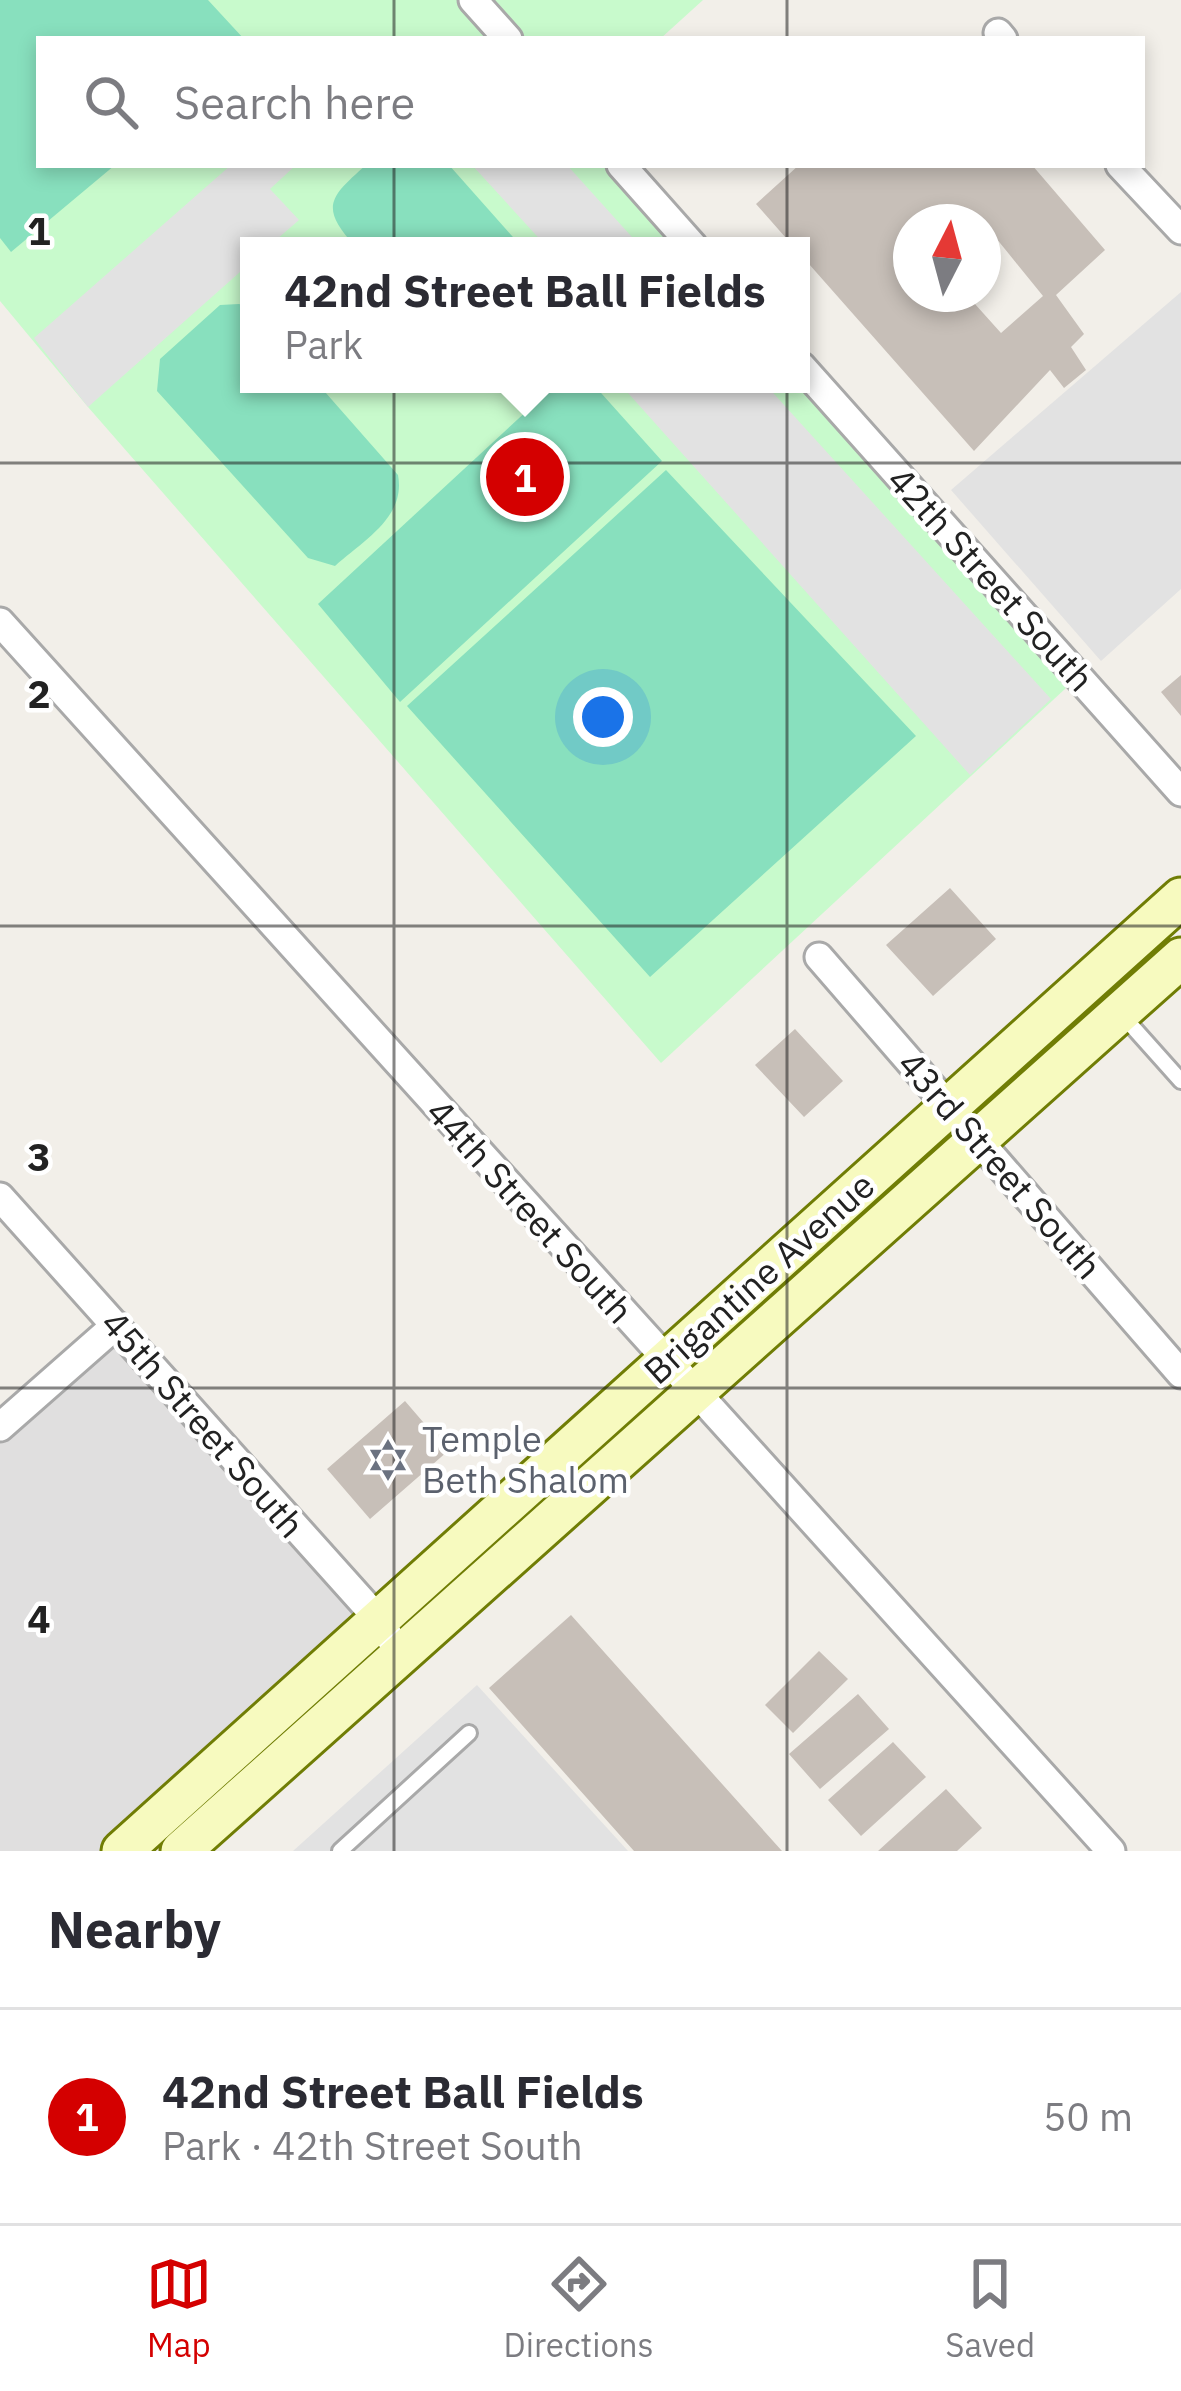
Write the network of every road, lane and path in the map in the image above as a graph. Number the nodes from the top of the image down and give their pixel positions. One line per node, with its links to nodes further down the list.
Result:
1 (473, 0): 2 (street)
2 (505, 36)
3 (624, 168): 6 (street)
4 (1123, 168): 5 (street)
5 (1181, 230)
6 (686, 237)
7 (810, 376): 9 (street, 42th Street South)
8 (0, 622): 19 (street, 44th Street South)
9 (1181, 792)
10 (1181, 898): 15 (main road, Brigantine Avenue)
11 (819, 957): 15 (street, 43rd Street South)
12 (1181, 958): 13 (main road, Brigantine Avenue)
13 (1120, 1012): 14 (lane); 16 (main road, Brigantine Avenue)
14 (1181, 1081)
15 (949, 1106): 16 (street, 43rd Street South); 19 (main road, Brigantine Avenue)
16 (977, 1138): 20 (street, 43rd Street South); 21 (main road, Brigantine Avenue)
17 (0, 1196): 18 (street, 45th Street South)
18 (116, 1324): 22 (street); 23 (street, 45th Street South)
19 (666, 1361): 21 (street, 44th Street South); 23 (main road, Brigantine Avenue)
20 (1181, 1374)
21 (694, 1392): 24 (main road, Brigantine Avenue); 29 (street, 44th Street South)
22 (0, 1427)
23 (379, 1620): 24 (street, 45th Street South); 26 (main road, Brigantine Avenue)
24 (400, 1654): 27 (main road, Brigantine Avenue)
25 (470, 1733): 28 (lane)
26 (122, 1851)
27 (181, 1851)
28 (340, 1851)
29 (1111, 1851)

